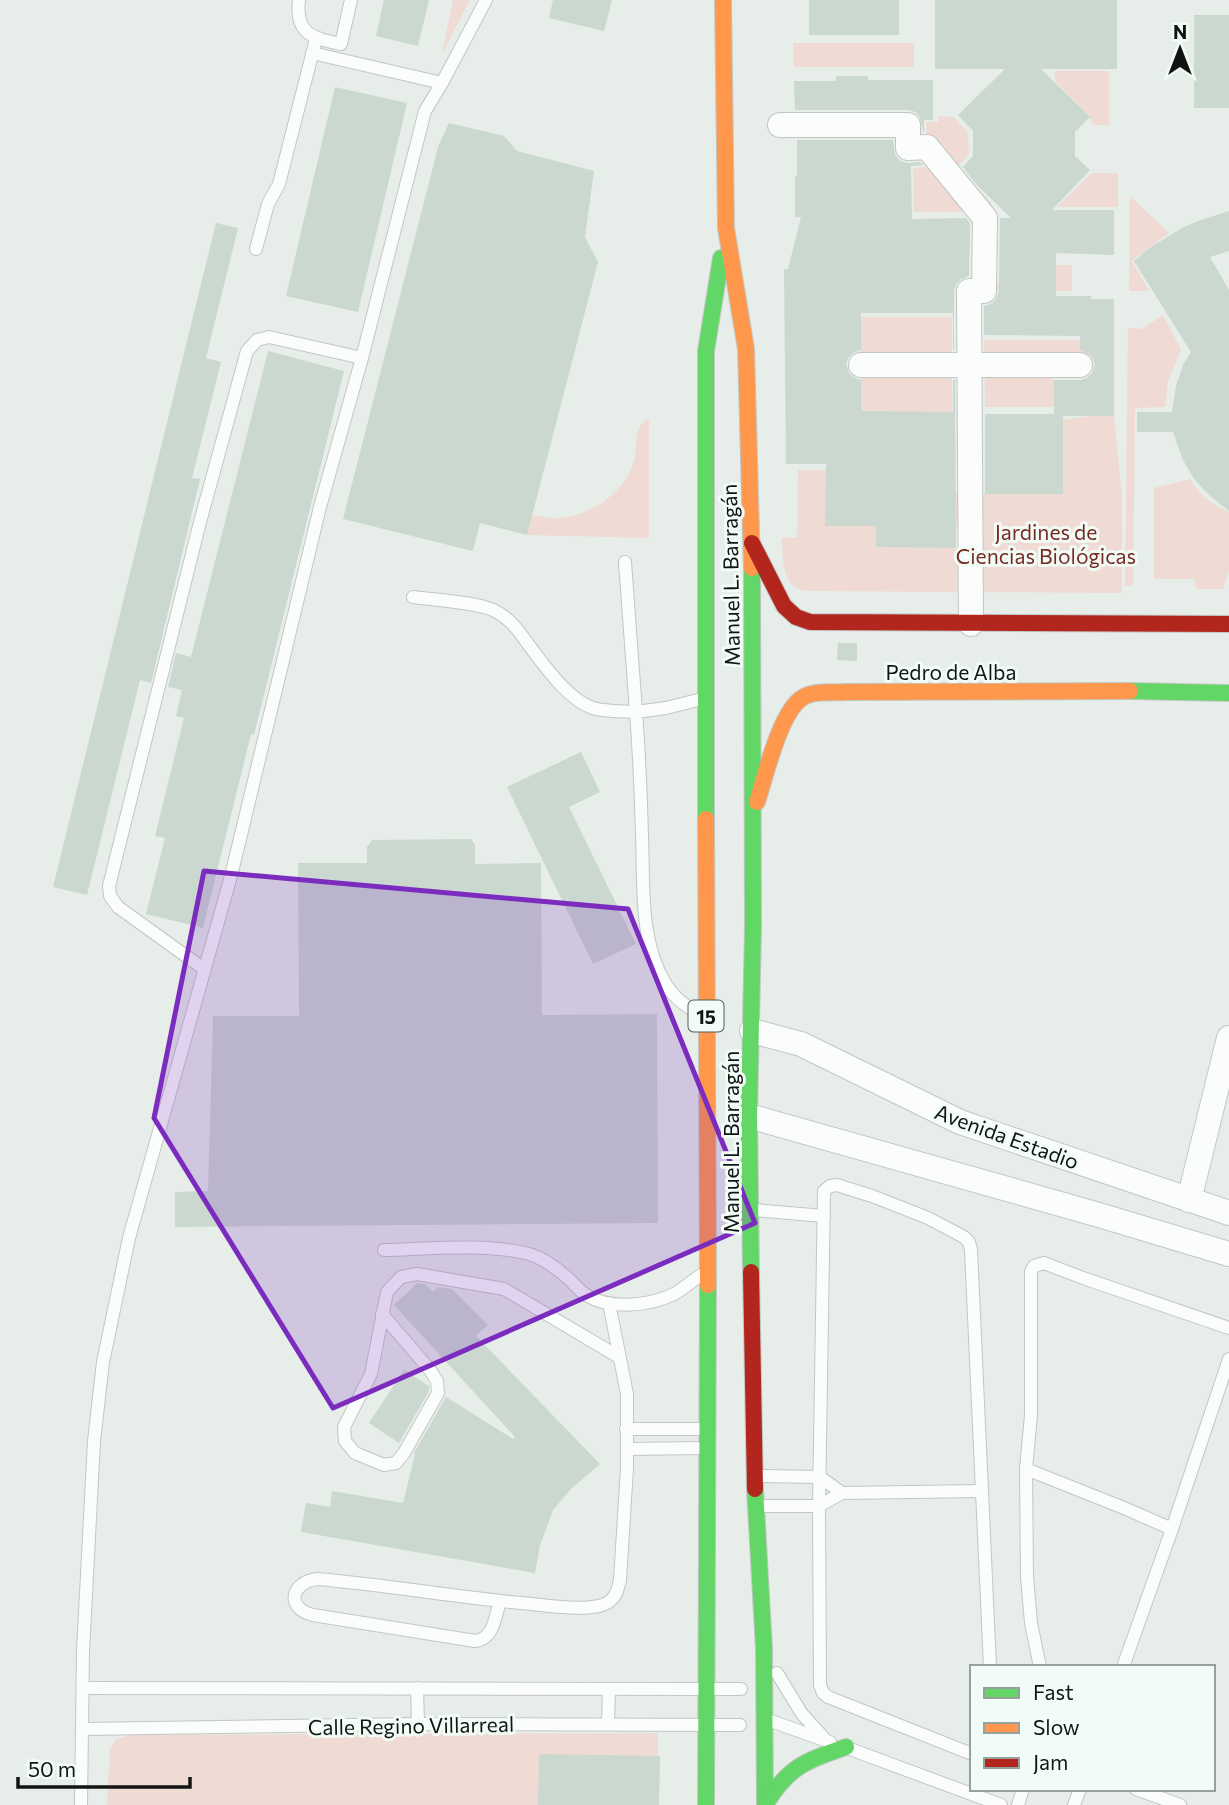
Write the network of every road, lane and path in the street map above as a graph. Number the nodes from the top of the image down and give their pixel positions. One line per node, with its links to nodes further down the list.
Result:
1 (299, 0): 5 (lane)
2 (351, 0): 5 (lane)
3 (486, 0): 7 (lane)
4 (723, 0): 9 (main road, Manuel L. Barragán / 15)
5 (316, 39): 6 (lane)
6 (312, 53): 7 (lane); 10 (lane)
7 (442, 83): 11 (lane)
8 (780, 125): 13 (street)
9 (726, 228): 15 (main road, Manuel L. Barragán / 15); 21 (main road, Manuel L. Barragán / 15)
10 (256, 249)
11 (362, 358): 24 (lane); 24 (lane)
12 (861, 365): 13 (street)
13 (969, 365): 14 (street); 18 (street)
14 (1080, 365)
15 (752, 543): 18 (main road); 23 (main road, Manuel L. Barragán / 15)
16 (625, 562): 22 (lane)
17 (413, 597): 22 (lane)
18 (971, 624): 19 (main road)
19 (1229, 624)
20 (1229, 693): 23 (main road, Pedro de Alba)
21 (706, 698): 22 (lane); 25 (main road, Manuel L. Barragán / 15)
22 (636, 712): 25 (lane)
23 (753, 815): 26 (main road, Manuel L. Barragán / 15)
24 (204, 969): 60 (lane)
25 (706, 1017): 35 (main road, Manuel L. Barragán / 15)
26 (752, 1031): 28 (main road, Manuel L. Barragán / 15); 29 (street, Avenida Estadio)
27 (1229, 1038): 29 (street)
28 (749, 1116): 30 (main road, Manuel L. Barragán / 15); 34 (street)
29 (1189, 1200): 31 (street, Avenida Estadio)
30 (750, 1210): 32 (lane); 46 (main road, Manuel L. Barragán / 15)
31 (1229, 1213)
32 (824, 1216): 47 (lane); 48 (lane)
33 (384, 1250): 36 (lane)
34 (1229, 1254)
35 (707, 1271): 36 (lane); 42 (main road, Manuel L. Barragán / 15)
36 (609, 1303): 39 (lane)
37 (382, 1314): 37 (lane); 39 (lane)
38 (1229, 1328): 45 (lane)
39 (619, 1357): 41 (lane)
40 (1229, 1359): 52 (lane)
41 (626, 1429): 42 (lane); 44 (lane)
42 (708, 1429): 43 (main road, Manuel L. Barragán / 15)
43 (707, 1448): 44 (lane); 63 (main road, Manuel L. Barragán / 15)
44 (626, 1449): 54 (lane)
45 (1026, 1469): 52 (lane); 57 (lane)
46 (755, 1476): 47 (lane); 50 (main road, Manuel L. Barragán / 15)
47 (820, 1477): 49 (lane); 51 (lane)
48 (981, 1491): 49 (lane); 56 (lane)
49 (842, 1493): 51 (lane)
50 (755, 1506): 51 (lane); 53 (main road); 55 (main road, Manuel L. Barragán / 15)
51 (819, 1506): 72 (lane)
52 (1172, 1530): 58 (lane)
53 (741, 1543)
54 (500, 1601): 54 (lane)
55 (764, 1649): 65 (main road, Manuel L. Barragán / 15); 70 (lane)
56 (990, 1665)
57 (1040, 1665)
58 (1124, 1665)
59 (741, 1669): 64 (main road)
60 (83, 1688): 61 (lane, Calle Regino Villarreal); 69 (lane)
61 (417, 1688): 62 (lane, Calle Regino Villarreal); 66 (lane)
62 (609, 1689): 63 (lane, Calle Regino Villarreal); 67 (lane)
63 (706, 1689): 64 (lane, Calle Regino Villarreal); 68 (main road, Manuel L. Barragán / 15)
64 (740, 1713): 68 (lane, Calle Regino Villarreal)
65 (764, 1719): 70 (lane); 76 (main road, Manuel L. Barragán / 15)
66 (418, 1724): 67 (lane, Calle Regino Villarreal); 69 (lane, Calle Regino Villarreal)
67 (608, 1724): 68 (lane, Calle Regino Villarreal)
68 (706, 1725): 75 (main road, Manuel L. Barragán / 15)
69 (82, 1729): 74 (lane)
70 (826, 1740): 71 (lane)
71 (846, 1747): 76 (main road); 77 (lane)
72 (970, 1753)
73 (1142, 1791): 78 (lane)
74 (81, 1805)
75 (706, 1805)
76 (765, 1805)
77 (1001, 1805)
78 (1180, 1805)

